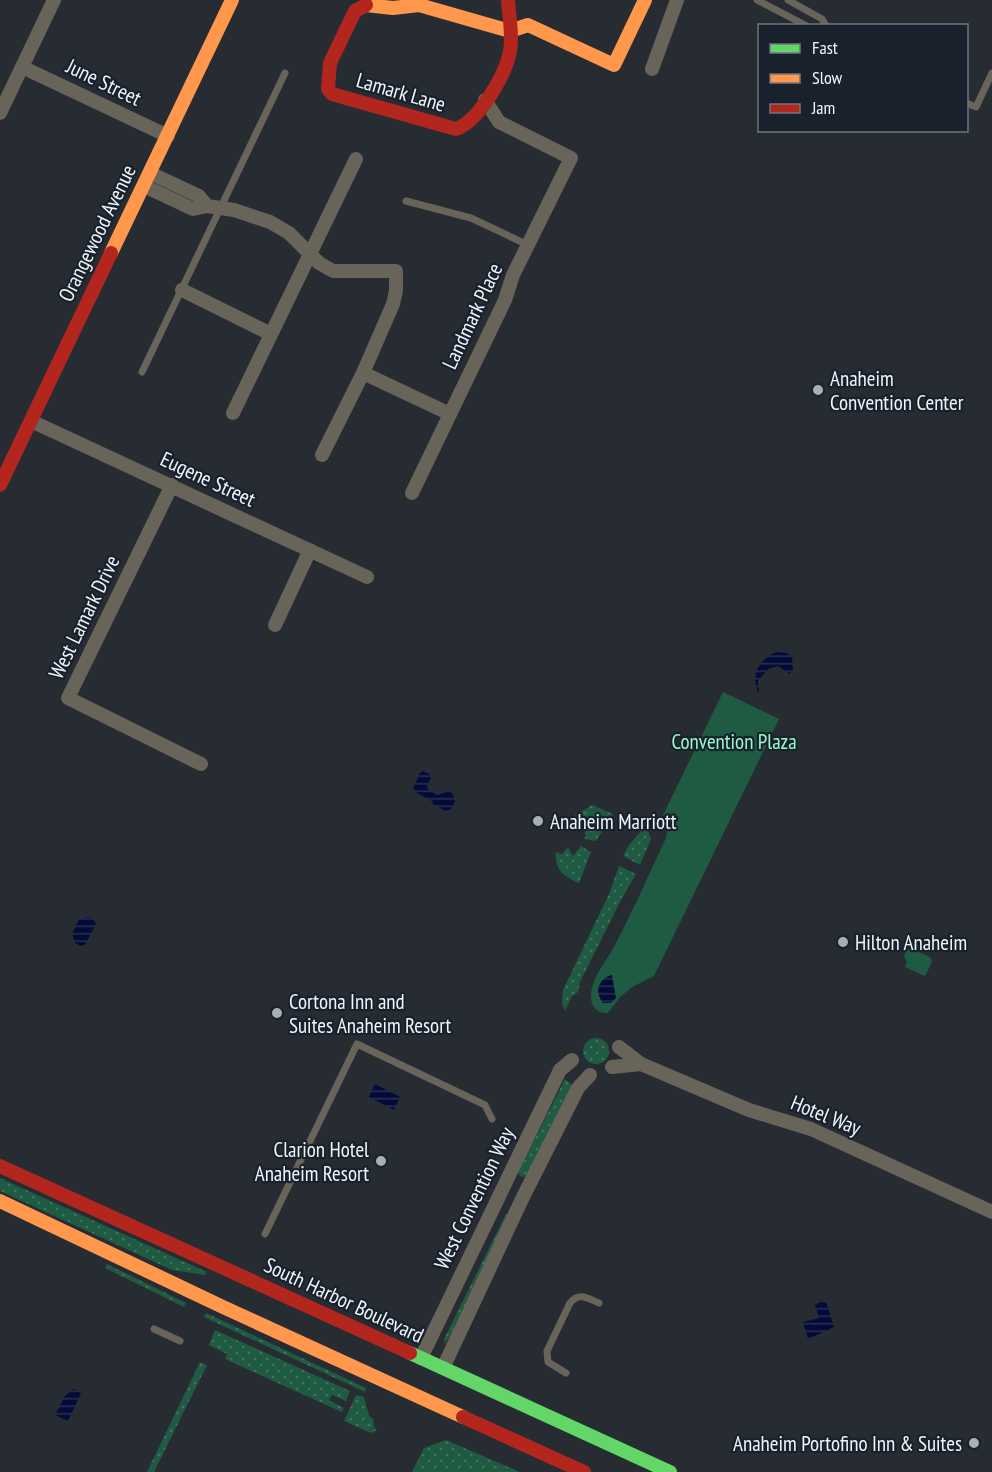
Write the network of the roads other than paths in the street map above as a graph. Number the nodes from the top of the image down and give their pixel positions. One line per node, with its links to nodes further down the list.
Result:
1 (54, 0): 11 (street)
2 (232, 0): 18 (main road, Orangewood Avenue)
3 (508, 0): 10 (main road)
4 (645, 0): 10 (main road, Lamark Lane)
5 (677, 0): 12 (street)
6 (757, 0): 8 (lane)
7 (788, 0): 9 (lane)
8 (803, 24)
9 (825, 24)
10 (510, 31): 15 (main road); 15 (main road, Lamark Lane)
11 (22, 67): 17 (street); 18 (street, June Street)
12 (652, 69)
13 (285, 73): 22 (lane)
14 (992, 74): 16 (lane)
15 (485, 100): 23 (street, Landmark Place)
16 (968, 104)
17 (0, 113)
18 (168, 136): 20 (main road, Orangewood Avenue)
19 (356, 159): 24 (street)
20 (147, 179): 22 (street); 31 (main road, Orangewood Avenue)
21 (406, 201): 23 (lane)
22 (214, 208): 24 (street); 25 (lane)
23 (528, 245): 30 (street, Landmark Place)
24 (310, 254): 26 (street); 28 (street)
25 (182, 290): 26 (street); 27 (lane)
26 (271, 334): 29 (street)
27 (142, 372)
28 (363, 373): 30 (street); 32 (street)
29 (233, 414)
30 (450, 414): 35 (street, Landmark Place)
31 (31, 421): 33 (main road, Orangewood Avenue); 34 (street, Eugene Street)
32 (322, 455)
33 (0, 485)
34 (172, 485): 36 (street, Eugene Street); 39 (street, West Lamark Drive)
35 (412, 493)
36 (310, 550): 37 (street, Eugene Street); 38 (street)
37 (367, 577)
38 (275, 625)
39 (201, 764)
40 (619, 1047): 42 (street, Hotel Way)
41 (572, 1060): 53 (street, West Convention Way)
42 (641, 1064): 43 (street, Hotel Way); 48 (street, Hotel Way)
43 (612, 1067)
44 (590, 1075): 54 (street, West Convention Way)
45 (492, 1119): 49 (lane)
46 (0, 1166): 53 (main road, South Harbor Boulevard)
47 (0, 1202): 56 (main road)
48 (992, 1212)
49 (265, 1234)
50 (599, 1303): 55 (lane)
51 (154, 1329): 52 (lane)
52 (180, 1341)
53 (421, 1358): 54 (main road, South Harbor Boulevard)
54 (443, 1368): 57 (main road, South Harbor Boulevard)
55 (566, 1373)
56 (584, 1472)
57 (670, 1472)

